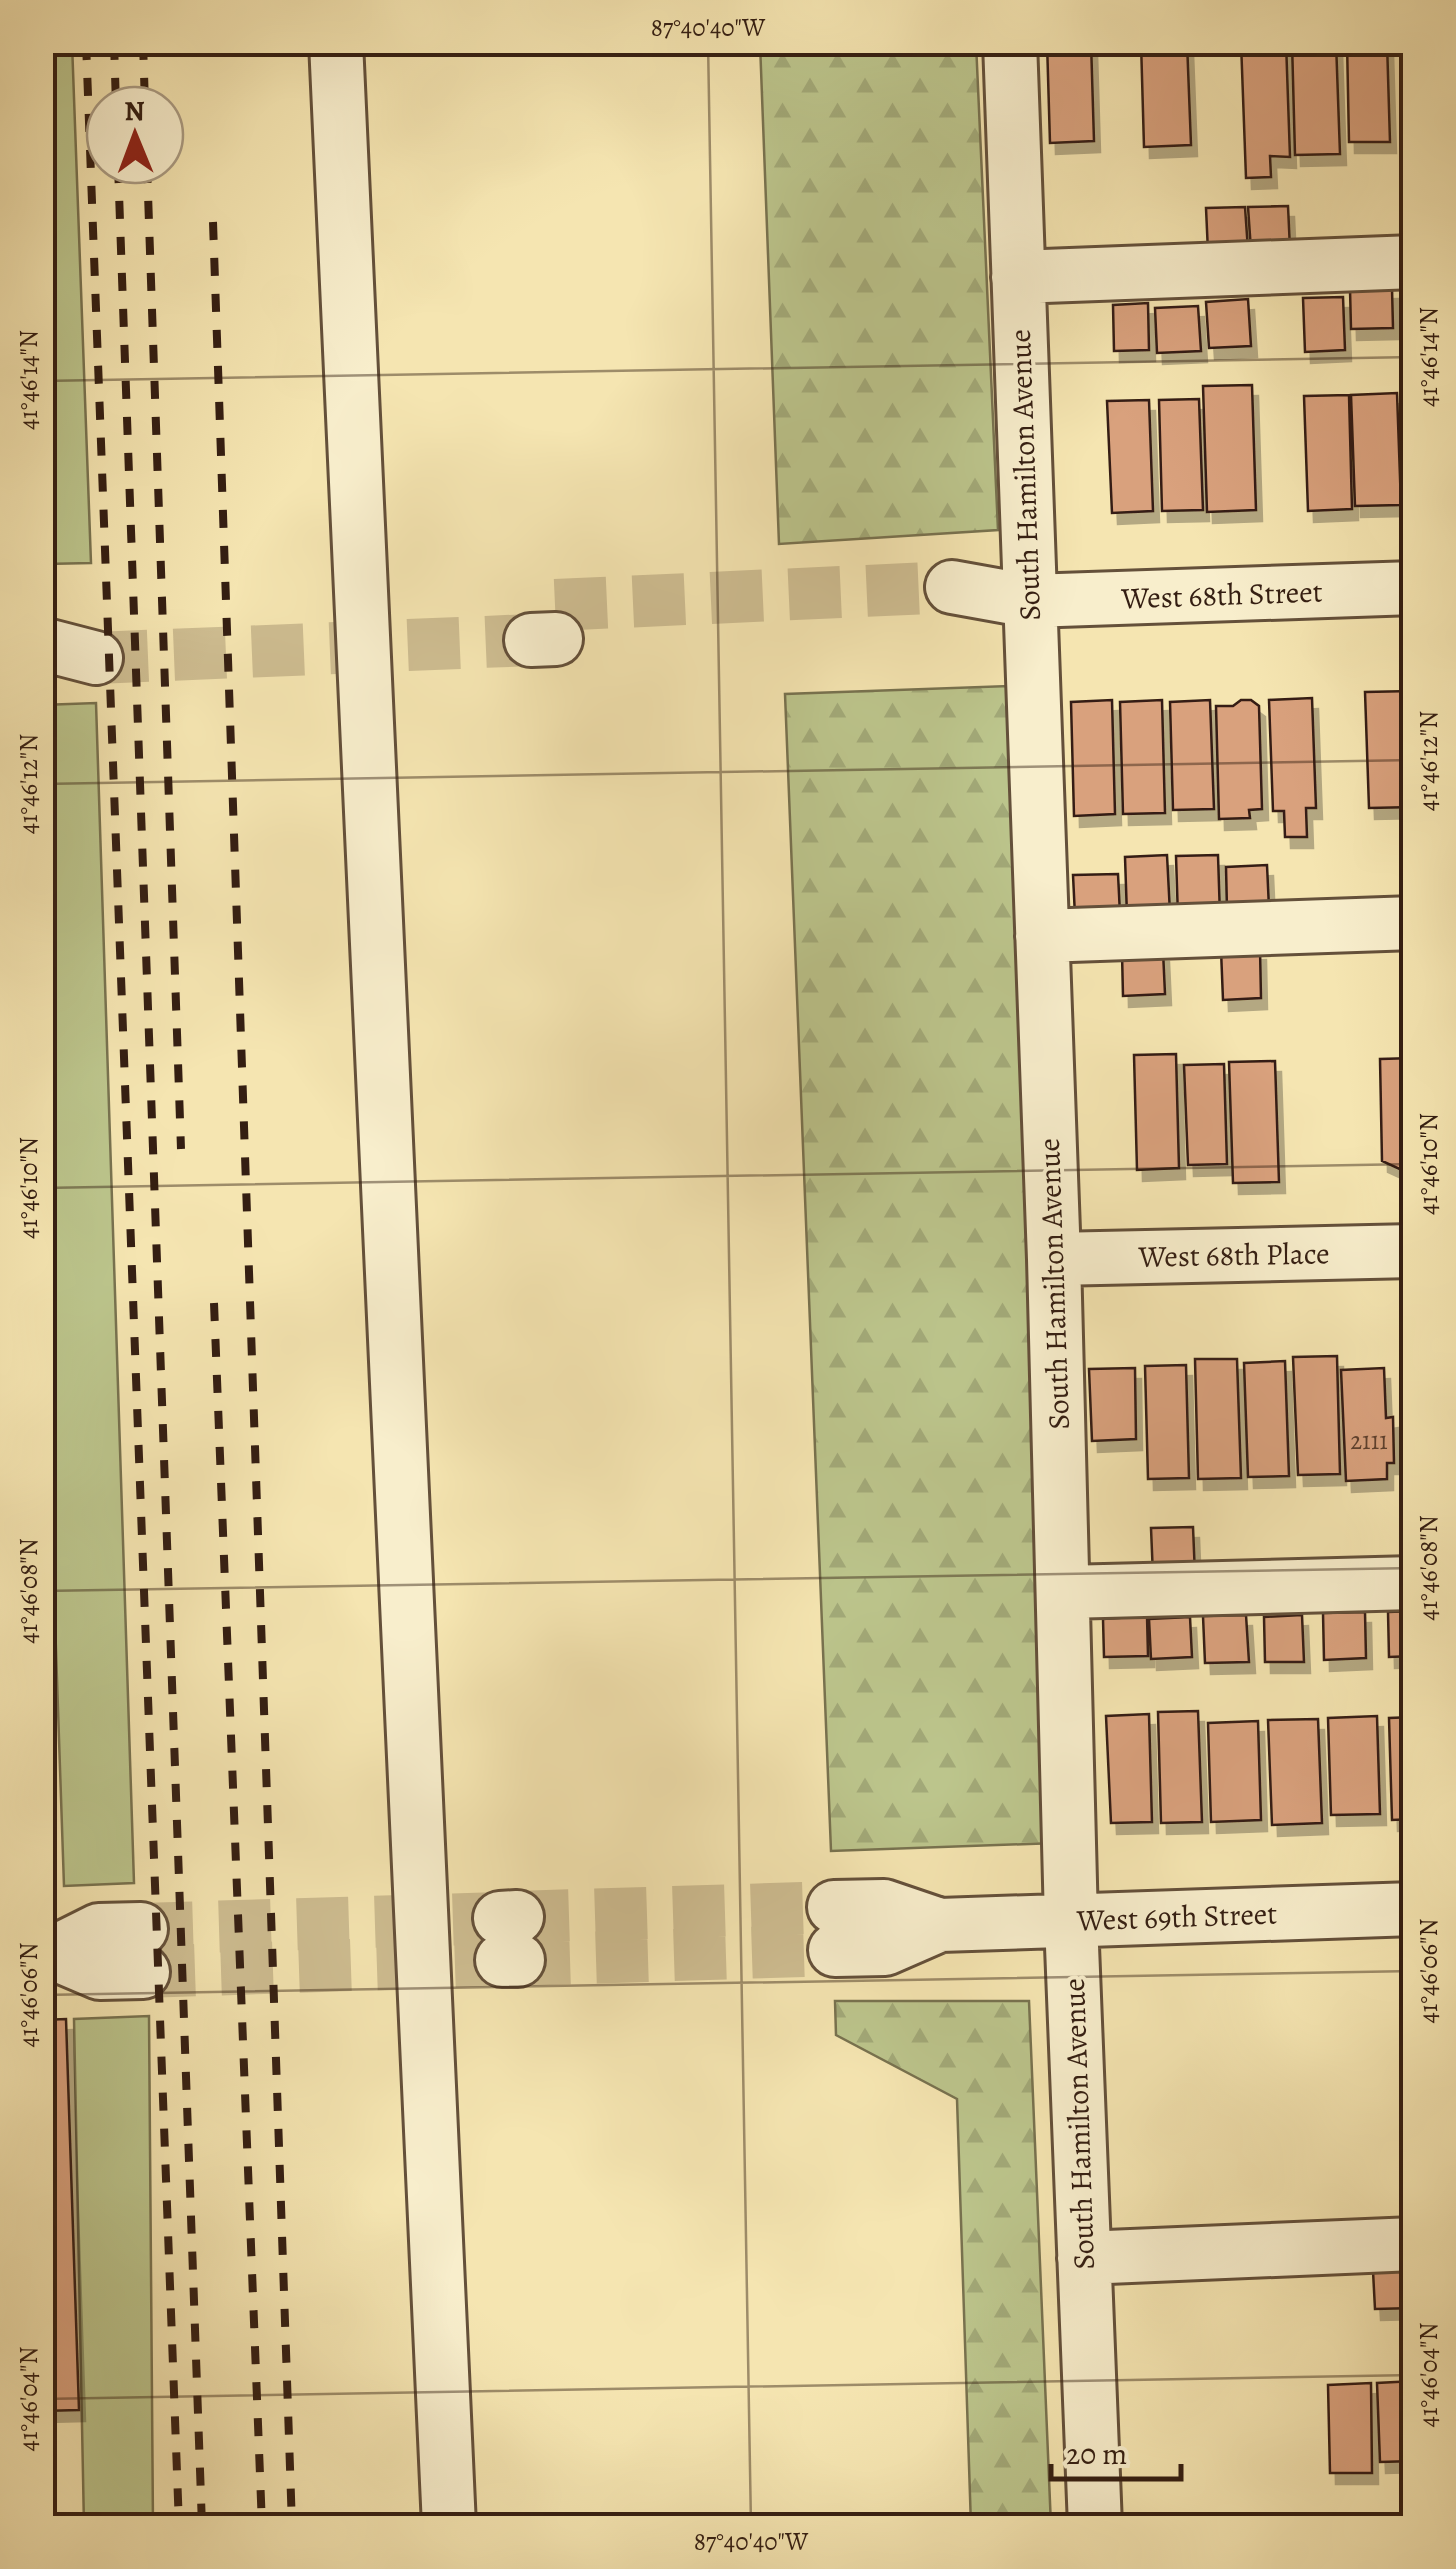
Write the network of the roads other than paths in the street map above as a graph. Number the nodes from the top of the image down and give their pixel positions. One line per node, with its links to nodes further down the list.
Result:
1 (336, 42): 23 (street)
2 (1010, 42): 4 (street, South Hamilton Avenue)
3 (1414, 262): 4 (street)
4 (1018, 277): 6 (street, South Hamilton Avenue)
5 (1414, 588): 6 (street, West 68th Street)
6 (1030, 602): 7 (street, West 68th Street); 11 (street, South Hamilton Avenue)
7 (953, 605)
8 (95, 641): 9 (street)
9 (42, 642)
10 (1414, 924): 11 (street)
11 (1042, 936): 13 (street, South Hamilton Avenue)
12 (1414, 1251): 13 (street, West 68th Place)
13 (1054, 1259): 15 (street, South Hamilton Avenue)
14 (1414, 1582): 15 (street)
15 (1065, 1592): 17 (street, South Hamilton Avenue)
16 (1414, 1909): 17 (street, West 69th Street)
17 (1071, 1921): 18 (street, West 69th Street); 22 (street, South Hamilton Avenue)
18 (834, 1929)
19 (142, 1950): 20 (street)
20 (48, 1953)
21 (1414, 2244): 22 (street)
22 (1084, 2258): 24 (street, South Hamilton Avenue)
23 (449, 2526)
24 (1096, 2526)

